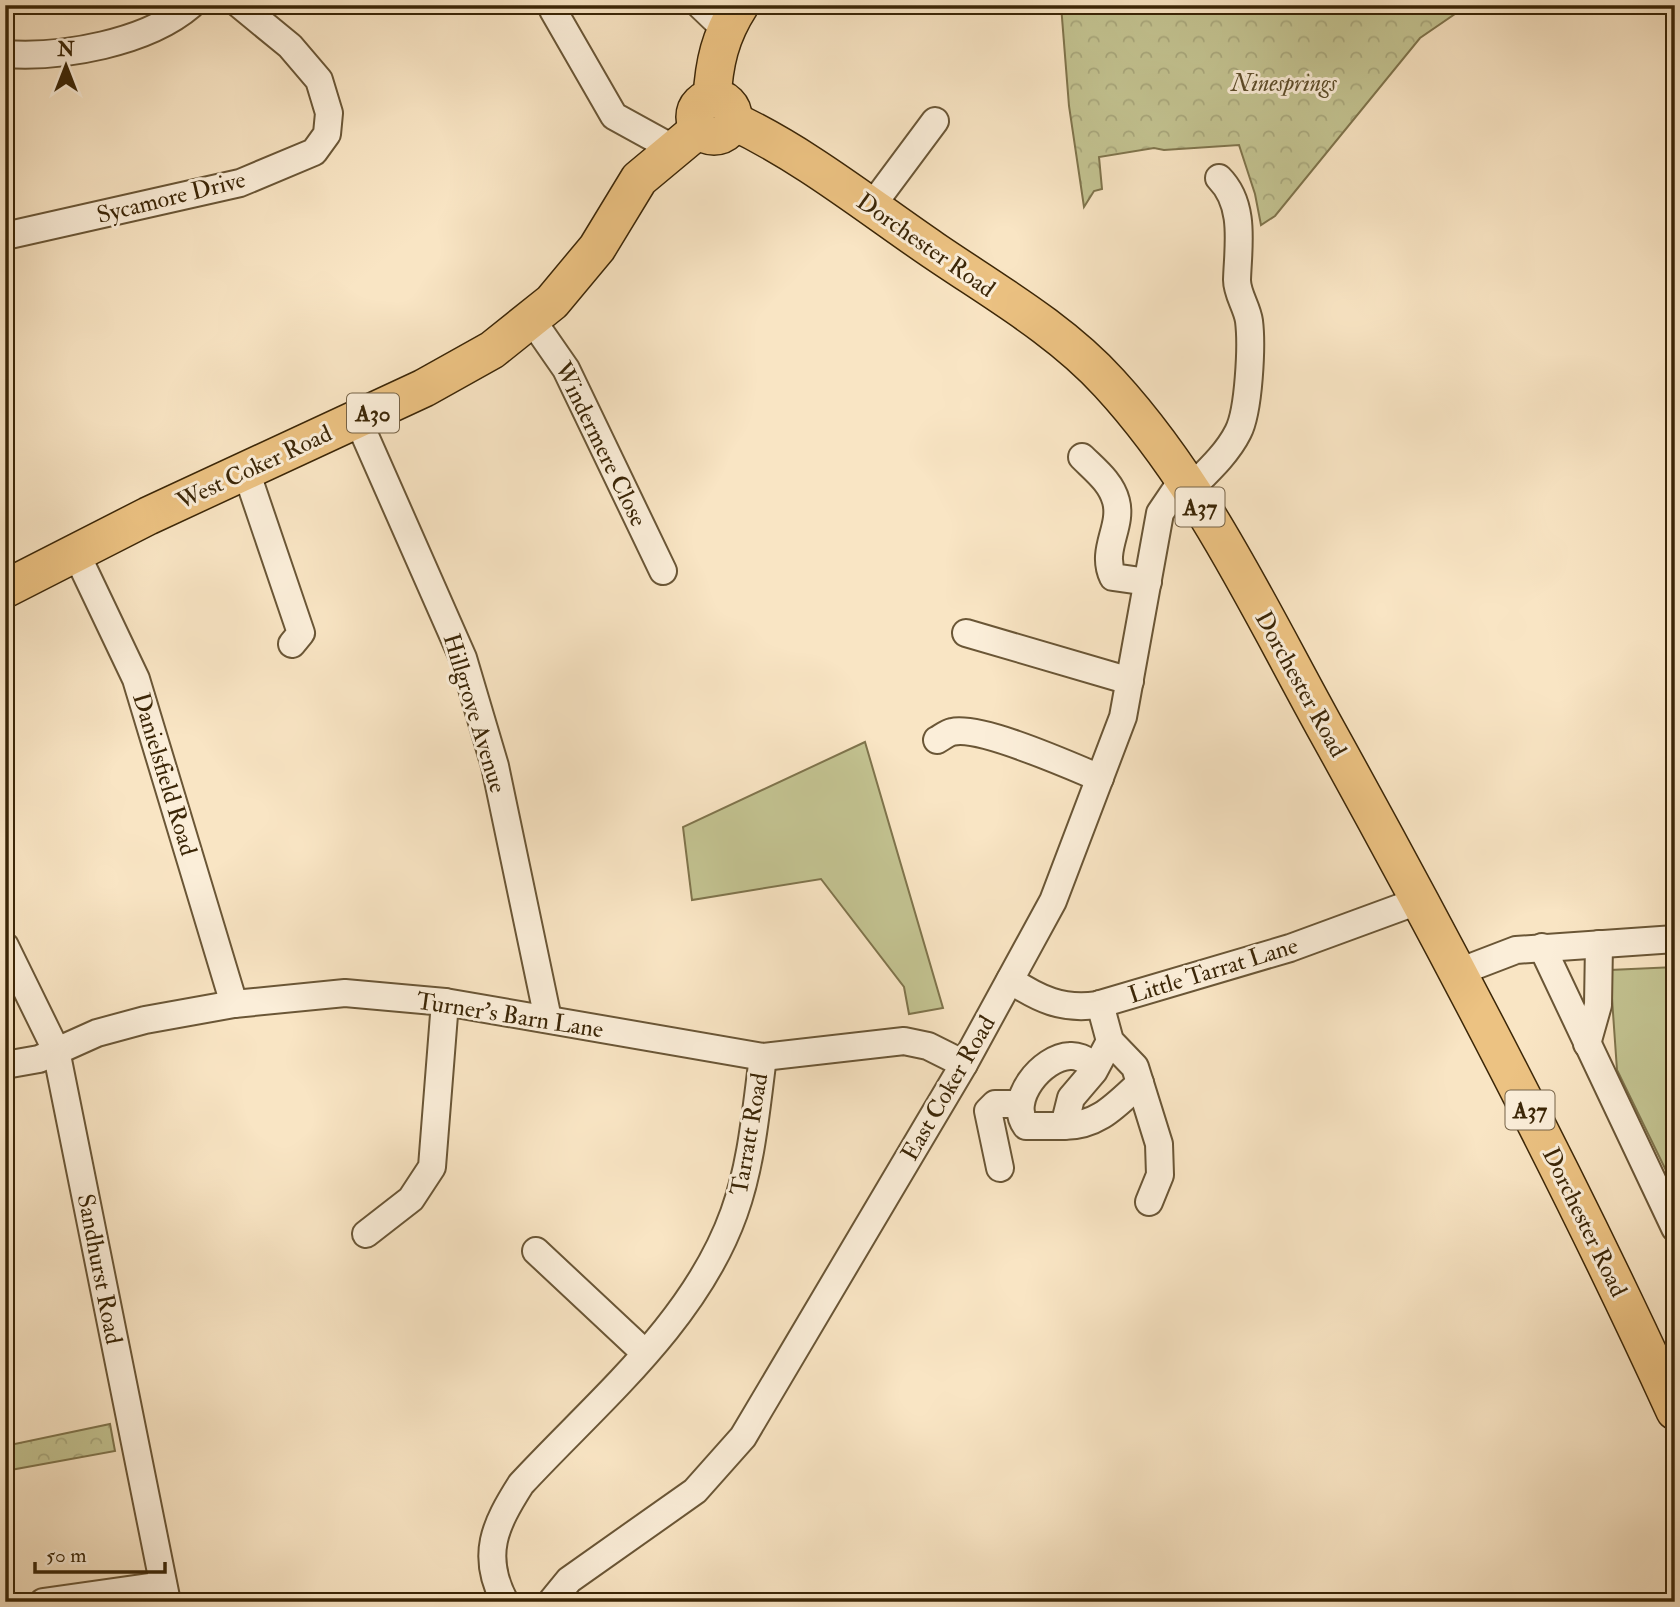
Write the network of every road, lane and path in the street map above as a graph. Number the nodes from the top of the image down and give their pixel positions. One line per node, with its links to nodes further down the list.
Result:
1 (191, 5): 5 (street)
2 (240, 5): 10 (street, Sycamore Drive)
3 (561, 5): 7 (street)
4 (721, 13): 7 (highway)
5 (5, 54)
6 (935, 121): 9 (street)
7 (704, 125): 9 (highway, Dorchester Road / A37); 11 (highway, West Coker Road / A30)
8 (1219, 178): 15 (street, East Coker Road)
9 (871, 207): 15 (highway, Dorchester Road / A37)
10 (5, 236)
11 (532, 320): 12 (highway, West Coker Road / A30); 17 (street, Windermere Close)
12 (358, 420): 14 (highway, West Coker Road / A30); 35 (street, Hillgrove Avenue)
13 (1082, 457): 18 (street)
14 (247, 471): 16 (highway, West Coker Road / A30); 21 (street)
15 (1186, 484): 18 (street, East Coker Road); 25 (highway, Dorchester Road / A37)
16 (75, 551): 19 (highway, West Coker Road / A30); 33 (street, Danielsfield Road)
17 (663, 572)
18 (1148, 582): 22 (street, East Coker Road)
19 (5, 589)
20 (966, 633): 22 (street)
21 (292, 644)
22 (1130, 681): 24 (street, East Coker Road)
23 (937, 740): 24 (street)
24 (1100, 778): 31 (street, East Coker Road)
25 (1418, 901): 30 (highway, Dorchester Road / A37); 34 (street, Little Tarrat Lane)
26 (1675, 939): 27 (street)
27 (1599, 944): 29 (street); 37 (street)
28 (5, 946): 38 (street, Sandhurst Road)
29 (1542, 947): 30 (street); 37 (street)
30 (1457, 973): 52 (highway, Dorchester Road / A37)
31 (1010, 980): 34 (street, Little Tarrat Lane); 40 (street, East Coker Road)
32 (445, 1002): 33 (street, Turner's Barn Lane); 35 (street, Turner's Barn Lane); 49 (street)
33 (234, 1004): 38 (street, Turner's Barn Lane)
34 (1100, 1004): 36 (street)
35 (548, 1019): 39 (street, Turner's Barn Lane)
36 (1110, 1041): 42 (street); 43 (street)
37 (1587, 1044): 48 (street)
38 (56, 1050): 41 (street, Turner's Barn Lane); 53 (street, Sandhurst Road)
39 (763, 1056): 40 (street, Turner's Barn Lane); 51 (street, Tarratt Road)
40 (964, 1064): 56 (street, East Coker Road)
41 (5, 1065)
42 (1097, 1066): 44 (street); 45 (street)
43 (1140, 1083): 45 (street); 47 (street)
44 (1020, 1104): 45 (street); 46 (street)
45 (1064, 1126)
46 (1000, 1168)
47 (1149, 1202)
48 (1675, 1228)
49 (365, 1234)
50 (536, 1251): 51 (street)
51 (645, 1353): 55 (street, Tarratt Road)
52 (1675, 1411)
53 (165, 1593): 54 (street)
54 (43, 1602)
55 (505, 1602)
56 (551, 1602)

